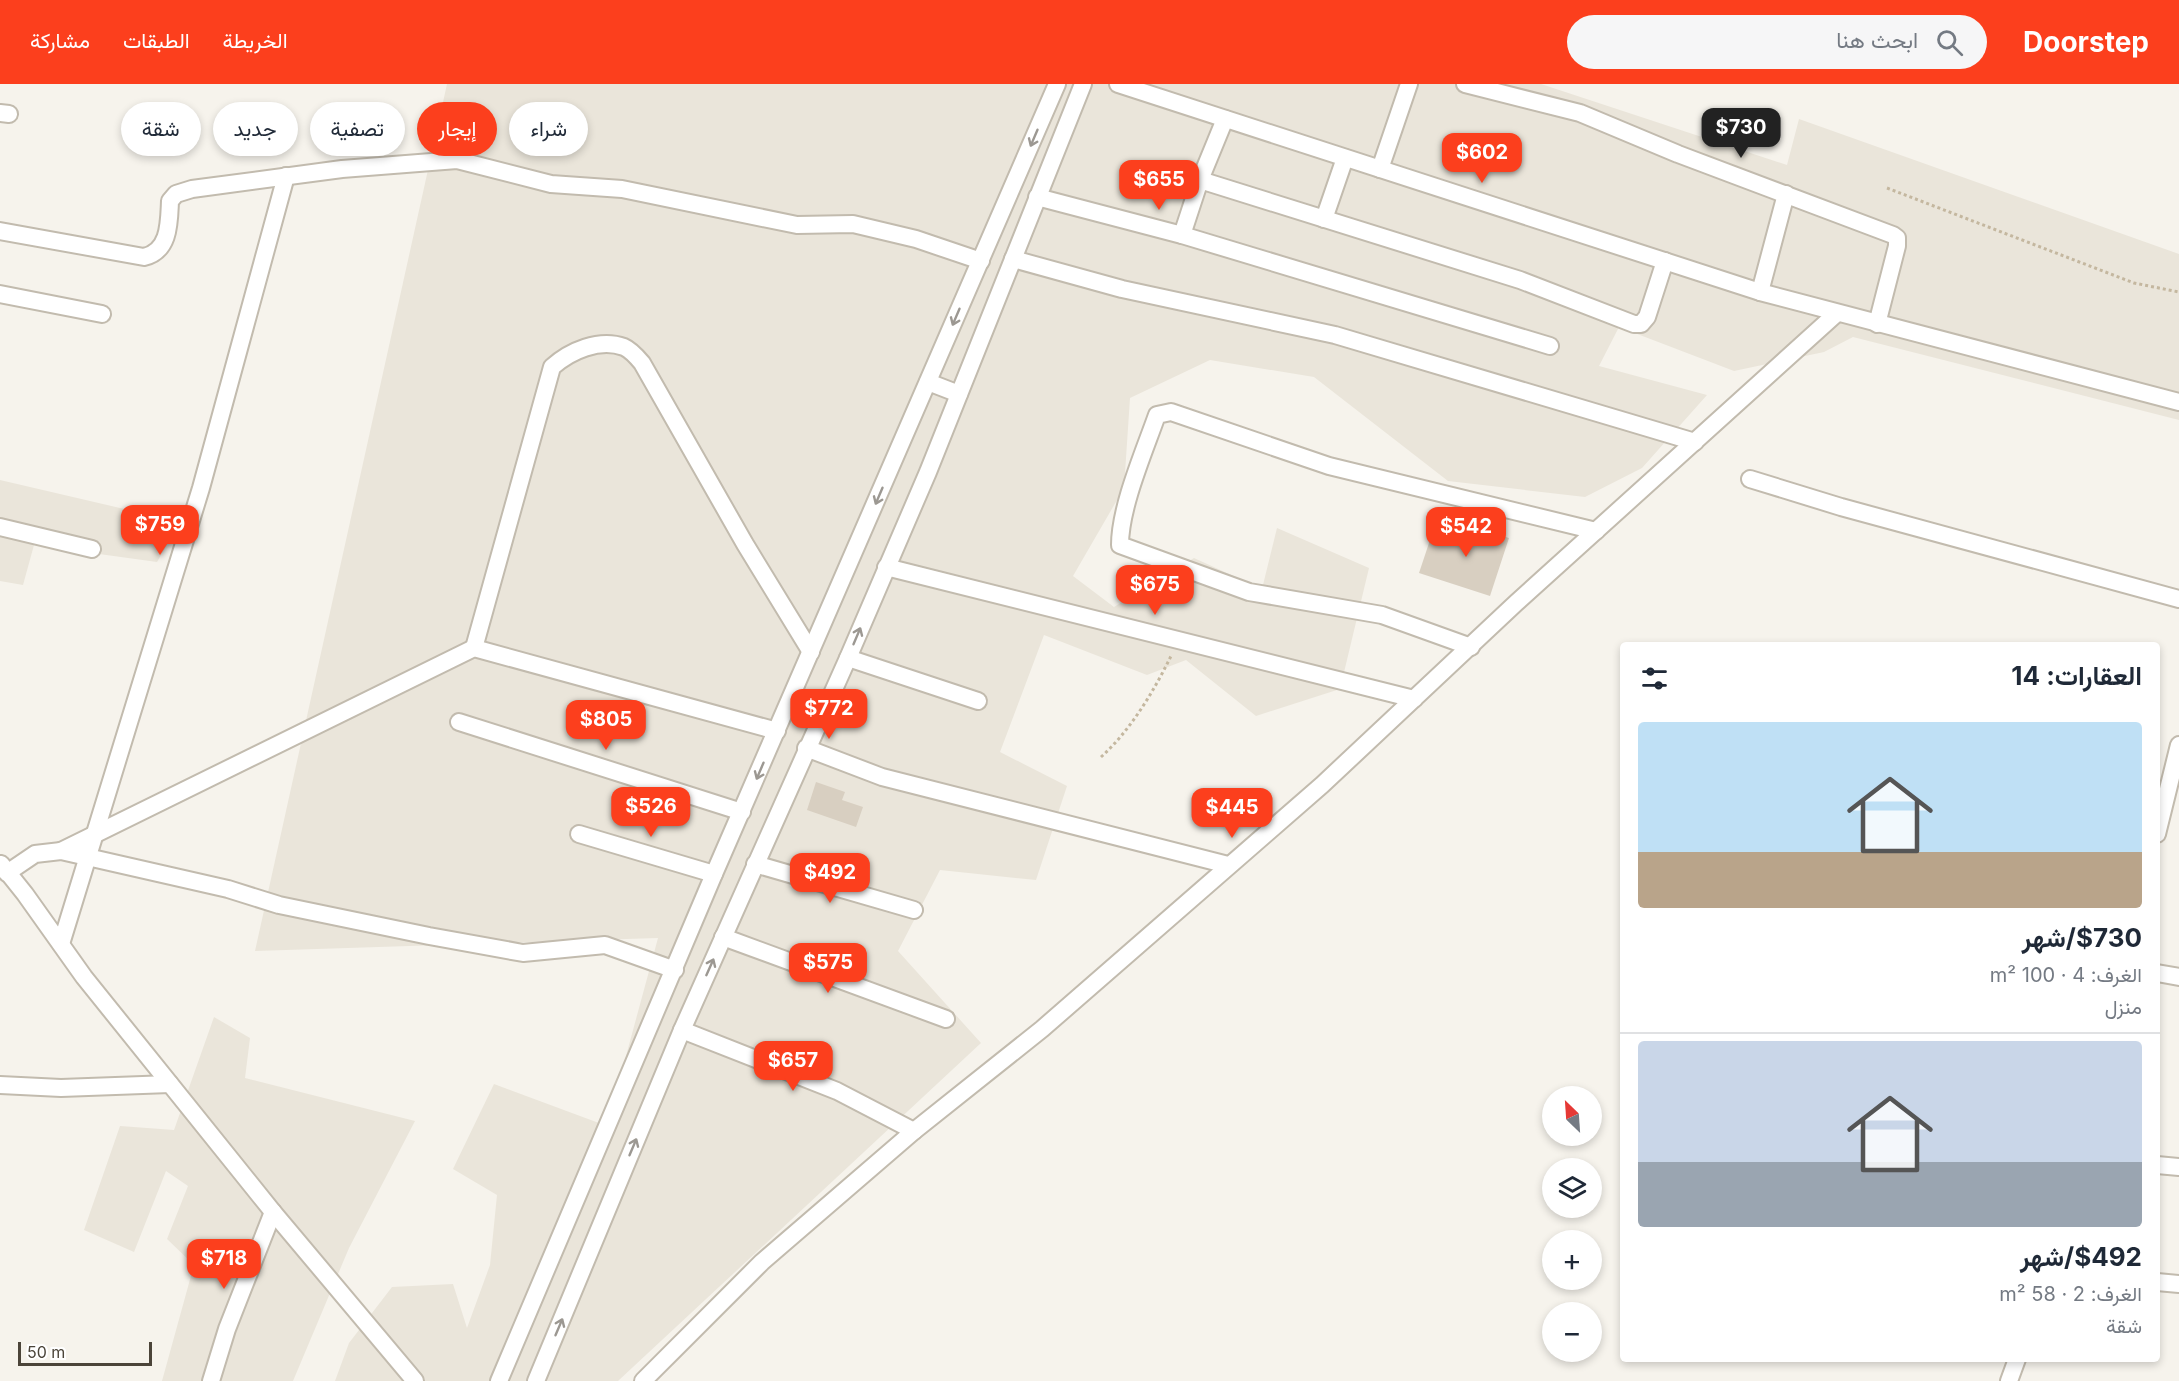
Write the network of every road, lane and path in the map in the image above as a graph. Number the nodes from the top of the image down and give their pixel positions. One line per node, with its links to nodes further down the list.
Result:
1 (1057, 84): 18 (street, one-way to 18)
2 (1083, 84): 13 (street)
3 (1118, 84): 6 (street)
4 (1409, 84): 8 (street)
5 (1465, 84): 12 (street)
6 (1225, 119): 7 (street); 10 (street)
7 (1345, 158): 8 (street); 14 (street)
8 (1380, 169): 19 (street)
9 (286, 176): 15 (street); 18 (street); 52 (street)
10 (1200, 180): 14 (street); 16 (street)
11 (1887, 188): 21 (path)
12 (1786, 194): 20 (street); 25 (street)
13 (1038, 197): 16 (street); 17 (street)
14 (1323, 219): 19 (street)
15 (0, 231)
16 (1182, 235): 26 (street)
17 (1013, 259): 28 (street); 30 (street)
18 (981, 261): 27 (street, one-way to 27)
19 (1665, 261): 20 (street)
20 (1760, 292): 23 (street)
21 (2179, 292)
22 (0, 294): 24 (street)
23 (1837, 313): 25 (street); 30 (street)
24 (102, 314)
25 (1876, 324): 29 (street)
26 (1550, 346)
27 (928, 381): 28 (street); 40 (street, one-way to 40)
28 (959, 394): 35 (street)
29 (2179, 402)
30 (1695, 442): 33 (street)
31 (1750, 478): 36 (street)
32 (0, 527): 34 (street)
33 (1596, 531): 38 (street); 38 (street)
34 (92, 549)
35 (886, 567): 37 (street); 41 (street, one-way to 35)
36 (2179, 598)
37 (1178, 639): 42 (street); 48 (path)
38 (1471, 647): 42 (street)
39 (474, 648): 40 (street); 45 (street); 52 (street)
40 (812, 652): 45 (street)
41 (848, 658): 43 (street); 47 (street)
42 (1414, 699): 56 (street)
43 (978, 701)
44 (459, 722): 49 (street)
45 (777, 731): 49 (street, one-way to 49)
46 (2179, 745): 50 (street)
47 (806, 748): 55 (street); 56 (street)
48 (1101, 757)
49 (742, 812): 58 (street)
50 (2160, 822)
51 (579, 834): 58 (street)
52 (94, 835): 53 (street); 54 (street)
53 (62, 851): 54 (street); 57 (street)
54 (87, 857): 61 (street); 62 (street)
55 (755, 864): 59 (street); 60 (street)
56 (1228, 865): 69 (street)
57 (3, 868): 61 (street)
58 (714, 874): 62 (street)
59 (914, 910)
60 (723, 937): 65 (street); 66 (street, one-way to 60)
61 (61, 944): 67 (street)
62 (675, 970): 78 (street)
63 (2160, 974): 64 (street)
64 (2179, 977)
65 (946, 1019)
66 (682, 1030): 69 (street); 79 (street, one-way to 66)
67 (170, 1084): 68 (street); 72 (street)
68 (0, 1085)
69 (914, 1131): 80 (street)
70 (2160, 1165): 71 (street)
71 (2179, 1167)
72 (273, 1212): 76 (street); 77 (street)
73 (2160, 1282): 74 (street)
74 (2179, 1284)
75 (2016, 1362): 81 (street)
76 (211, 1381)
77 (415, 1381)
78 (499, 1381)
79 (536, 1381)
80 (643, 1381)
81 (2009, 1381)

